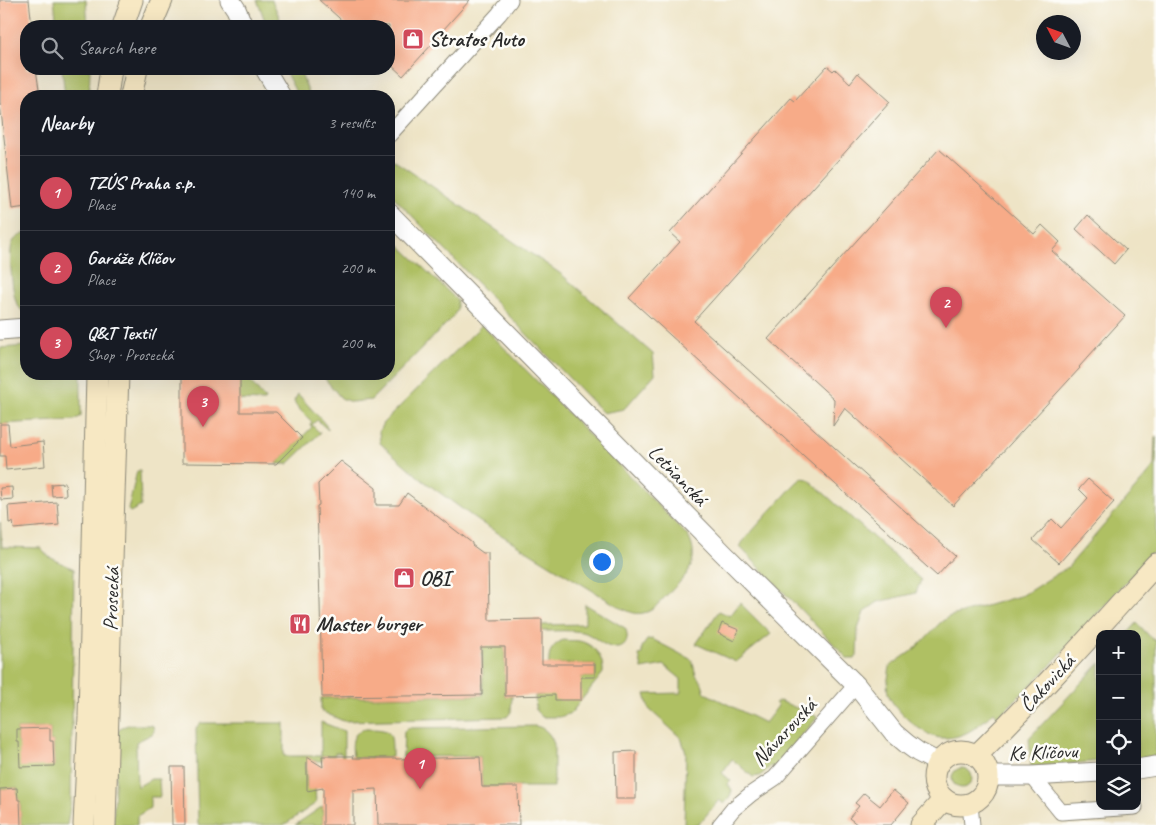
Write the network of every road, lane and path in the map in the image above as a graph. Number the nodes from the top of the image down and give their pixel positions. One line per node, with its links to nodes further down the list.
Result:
1 (132, 0): 6 (main road)
2 (162, 0): 7 (main road)
3 (230, 0): 8 (street)
4 (245, 0): 9 (street)
5 (510, 0): 16 (street)
6 (125, 20)
7 (153, 20)
8 (241, 20)
9 (253, 20)
10 (110, 75): 13 (main road)
11 (136, 75): 14 (main road)
12 (269, 75): 15 (street)
13 (108, 90)
14 (132, 90)
15 (277, 90)
16 (395, 128)
17 (395, 219): 23 (street, Letňanská)
18 (20, 328): 19 (street)
19 (0, 330)
20 (97, 380): 34 (main road, Prosecká)
21 (118, 380): 35 (main road, Prosecká)
22 (1156, 564): 24 (main road, Čakovická)
23 (856, 685): 25 (street, Letňanská); 36 (street, Návarovská)
24 (977, 755): 25 (main road); 29 (main road)
25 (939, 762): 31 (main road)
26 (1156, 766): 27 (street)
27 (1141, 768)
28 (1096, 772): 30 (street, Ke Klíčovu)
29 (988, 776): 30 (street, Ke Klíčovu); 32 (main road)
30 (1032, 776): 33 (street)
31 (944, 798): 32 (main road); 37 (main road)
32 (970, 804): 38 (street)
33 (1096, 810)
34 (84, 825)
35 (105, 825)
36 (720, 825)
37 (921, 825)
38 (972, 825)

